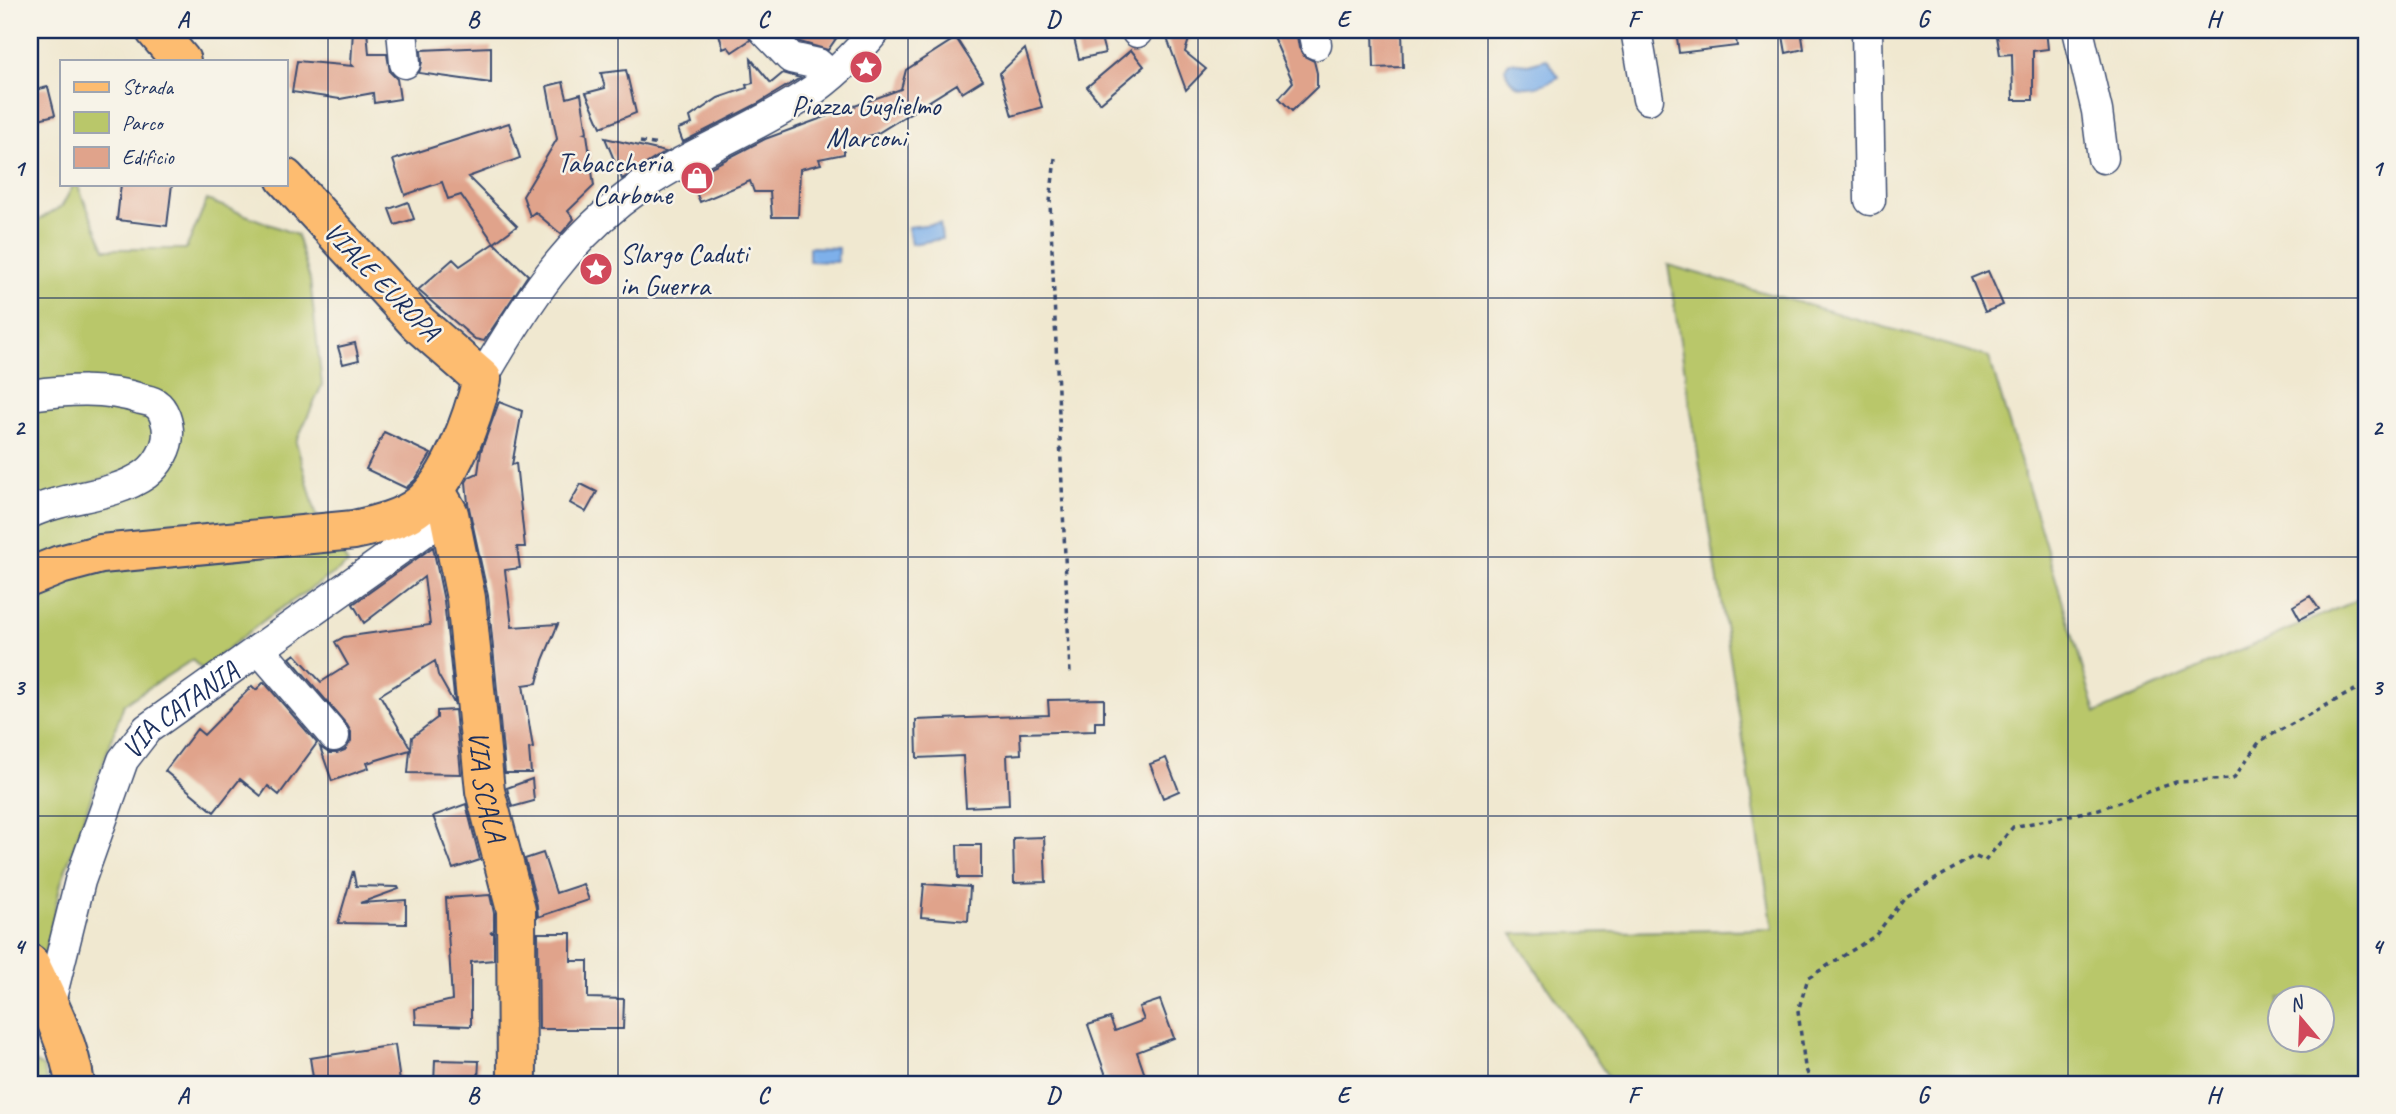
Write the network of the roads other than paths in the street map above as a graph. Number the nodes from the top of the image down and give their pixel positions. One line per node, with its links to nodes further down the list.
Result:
1 (155, 30): 8 (main road)
2 (402, 30): 9 (street)
3 (764, 30): 10 (street)
4 (876, 30): 10 (street)
5 (1636, 30): 11 (street)
6 (1867, 30): 14 (street)
7 (2078, 30): 12 (street)
8 (180, 60)
9 (405, 63)
10 (830, 75): 15 (street)
11 (1648, 99)
12 (2104, 158)
13 (287, 180): 15 (main road, VIALE EUROPA)
14 (1870, 200)
15 (482, 379): 17 (main road)
16 (30, 395): 18 (street)
17 (442, 502): 19 (main road); 20 (street, VIA CATANIA); 27 (main road, VIA SCALA)
18 (30, 513)
19 (30, 577)
20 (259, 649): 21 (street); 23 (street, VIA CATANIA)
21 (334, 736)
22 (30, 964): 23 (main road)
23 (49, 1006): 26 (main road)
24 (30, 1043): 25 (main road)
25 (69, 1084)
26 (75, 1084)
27 (517, 1084)

